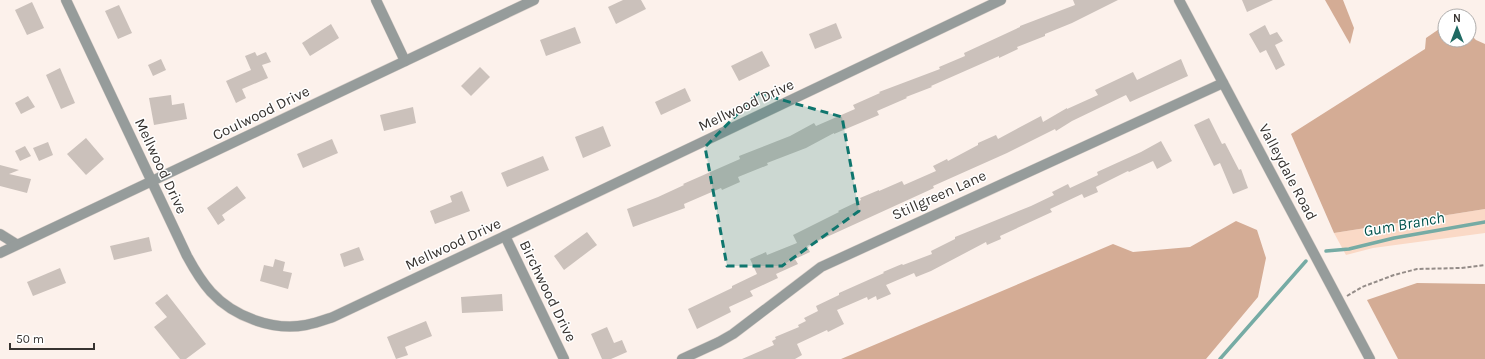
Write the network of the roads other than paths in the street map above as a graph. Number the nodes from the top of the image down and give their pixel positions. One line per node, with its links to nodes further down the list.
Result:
1 (66, 0): 8 (street, Mellwood Drive)
2 (376, 0): 6 (street)
3 (534, 0): 6 (street, Coulwood Drive)
4 (1001, 0): 10 (street, Mellwood Drive)
5 (1179, 0): 7 (street, Valleydale Road)
6 (405, 61): 8 (street, Coulwood Drive)
7 (1223, 83): 14 (street, Stillgreen Lane); 15 (street, Valleydale Road)
8 (152, 182): 10 (street, Mellwood Drive); 11 (street, Coulwood Drive)
9 (0, 234): 11 (street)
10 (505, 236): 13 (street, Birchwood Drive)
11 (16, 244): 12 (street, Coulwood Drive)
12 (0, 253)
13 (564, 359)
14 (682, 359)
15 (1370, 359)

